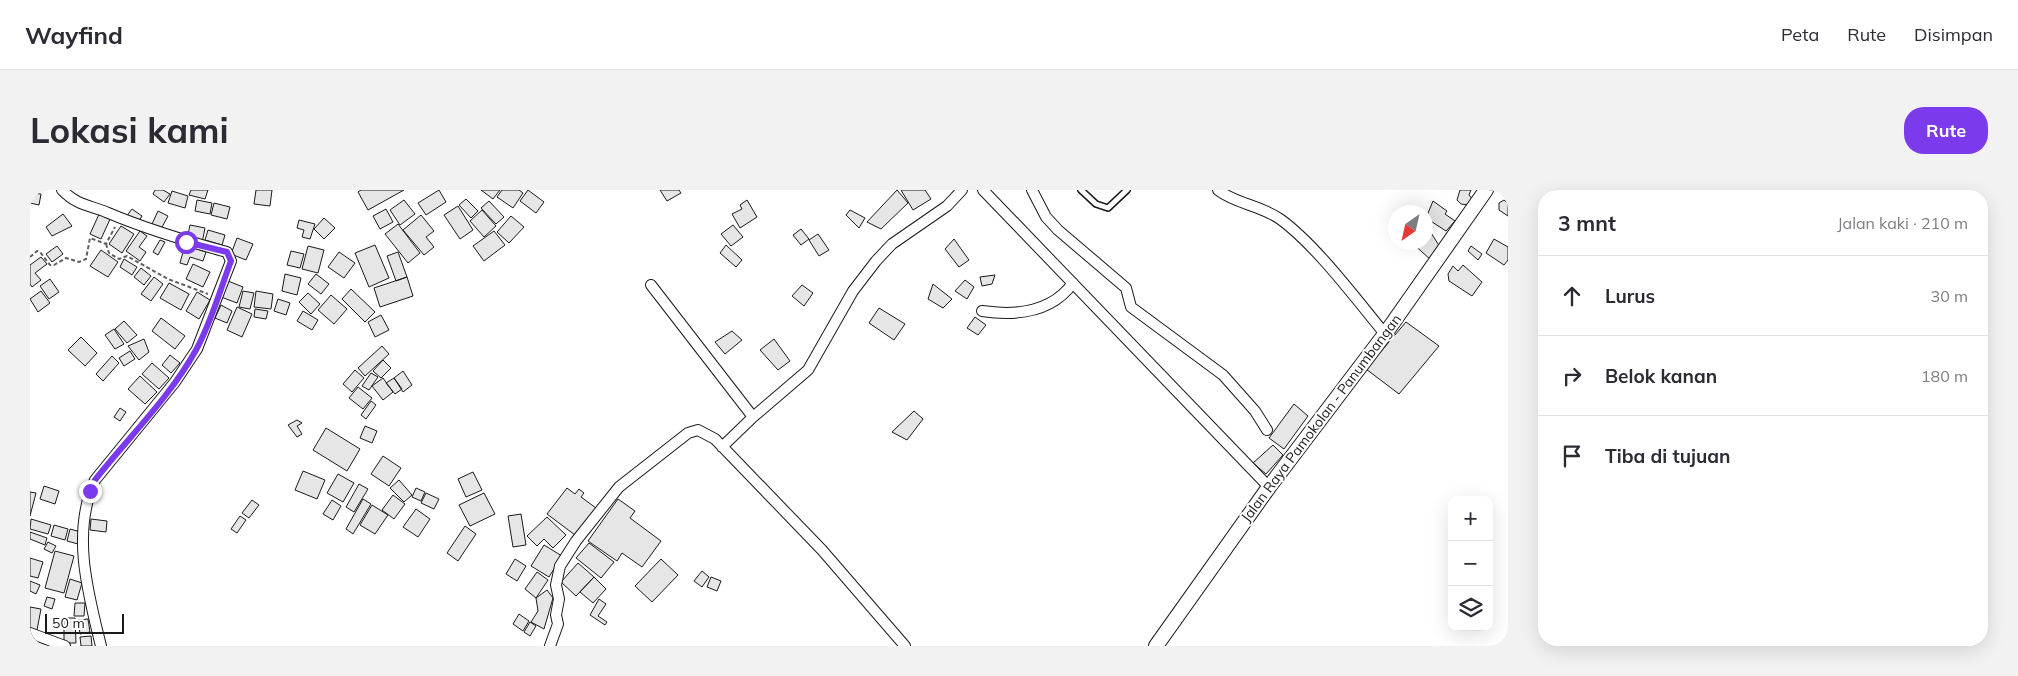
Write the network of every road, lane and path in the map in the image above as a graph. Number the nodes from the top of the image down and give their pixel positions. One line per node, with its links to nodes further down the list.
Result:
1 (62, 190): 9 (street)
2 (962, 190): 17 (street)
3 (983, 190): 12 (street)
4 (1032, 190): 18 (street)
5 (1081, 190): 6 (lane)
6 (1127, 190)
7 (1218, 190): 16 (street)
8 (1486, 190): 16 (main road, Jalan Raya Pamokolan - Panumbangan)
9 (120, 218): 10 (path); 14 (street)
10 (106, 244): 11 (path); 14 (path)
11 (30, 257)
12 (1073, 283): 15 (street); 20 (street)
13 (651, 285): 17 (street)
14 (218, 297): 23 (street)
15 (982, 311)
16 (1386, 334): 20 (main road, Jalan Raya Pamokolan - Panumbangan)
17 (753, 417): 19 (street)
18 (1267, 430)
19 (722, 447): 24 (street); 25 (street)
20 (1269, 487): 26 (main road, Jalan Raya Pamokolan - Panumbangan)
21 (30, 633): 22 (street)
22 (65, 646)
23 (101, 646)
24 (550, 646)
25 (905, 646)
26 (1156, 646)

